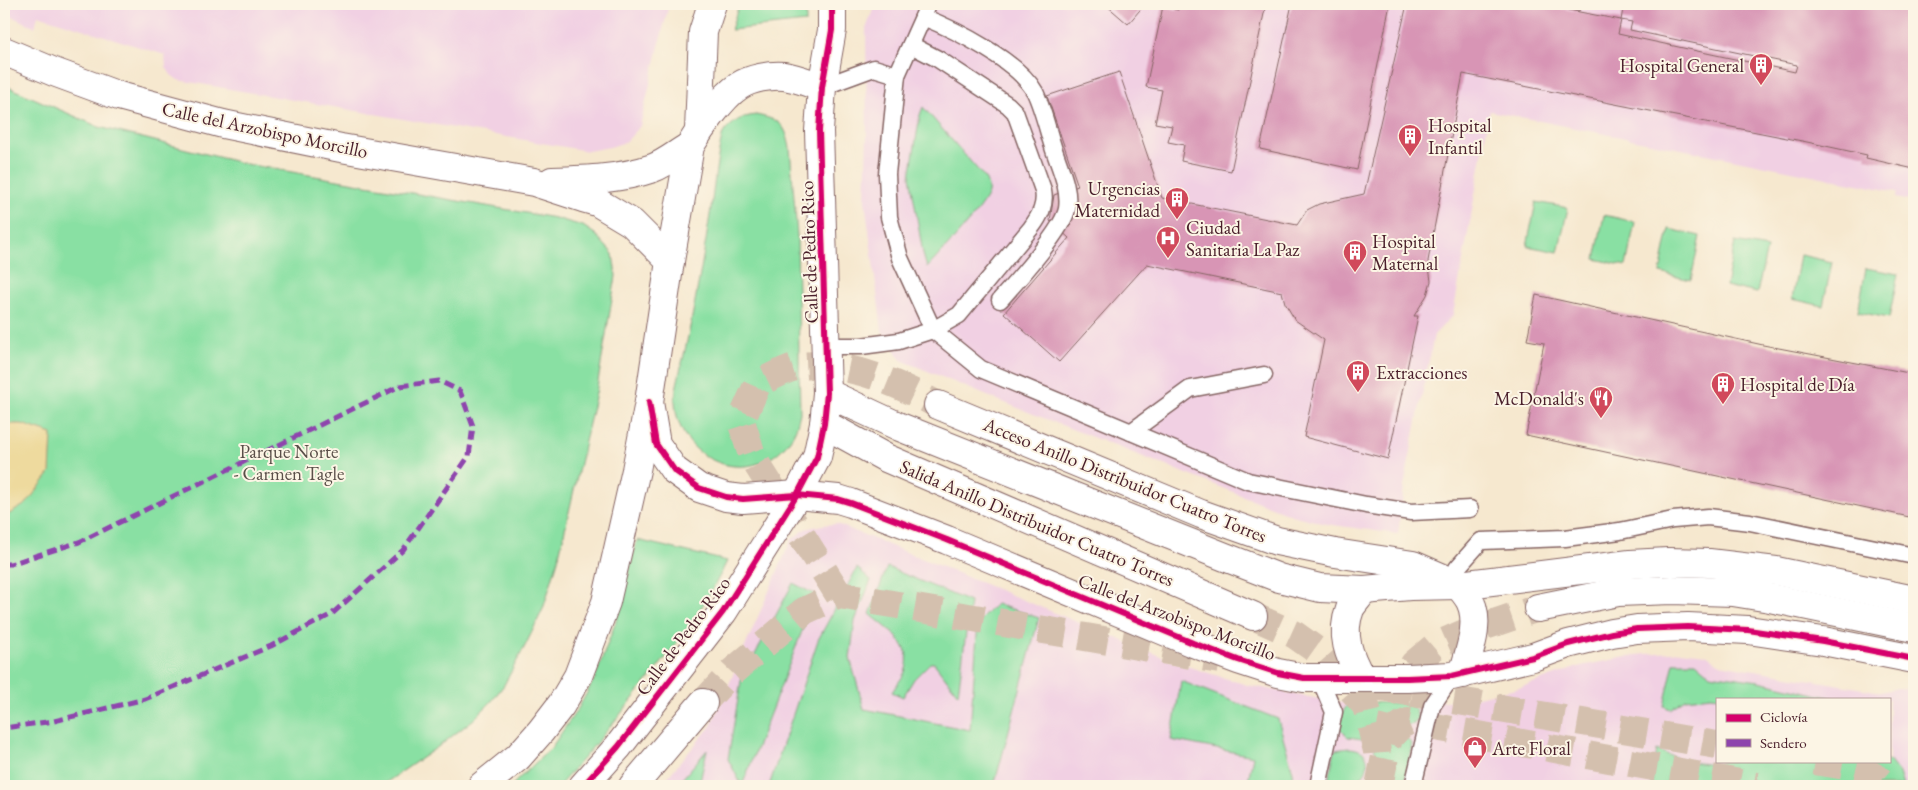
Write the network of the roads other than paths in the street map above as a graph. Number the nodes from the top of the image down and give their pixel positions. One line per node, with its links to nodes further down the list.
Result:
1 (712, 4): 8 (street)
2 (832, 4): 7 (street, Calle de Pedro Rico)
3 (926, 10): 4 (lane); 11 (lane)
4 (911, 45): 6 (lane); 12 (lane)
5 (4, 51): 9 (street, Calle del Arzobispo Morcillo)
6 (897, 75): 7 (lane); 12 (lane)
7 (822, 86): 8 (street); 13 (street, Calle de Pedro Rico)
8 (695, 138): 9 (street, Calle del Arzobispo Morcillo); 10 (street)
9 (534, 182): 10 (street, Calle del Arzobispo Morcillo)
10 (670, 261): 16 (street)
11 (1000, 300)
12 (933, 330): 13 (lane); 19 (lane)
13 (826, 346): 15 (street, Calle de Pedro Rico)
14 (1264, 375): 19 (lane)
15 (827, 393): 18 (street, Calle de Pedro Rico); 24 (street)
16 (649, 402): 20 (street); 34 (street)
17 (938, 405): 23 (street, Acceso Anillo Distribuidor Cuatro Torres)
18 (824, 424): 20 (street, Calle de Pedro Rico); 27 (street, Salida Anillo Distribuidor Cuatro Torres)
19 (1131, 432): 21 (lane)
20 (796, 495): 31 (street, Calle del Arzobispo Morcillo); 35 (street, Calle de Pedro Rico)
21 (1470, 509)
22 (1914, 556): 23 (lane)
23 (1459, 585): 24 (street); 25 (street); 30 (street)
24 (1364, 590): 32 (street)
25 (1914, 600)
26 (1538, 608): 28 (street)
27 (1253, 616)
28 (1914, 628)
29 (1914, 659): 30 (street, Calle del Arzobispo Morcillo)
30 (1458, 675): 32 (street, Calle del Arzobispo Morcillo); 38 (lane)
31 (1319, 677): 32 (street, Calle del Arzobispo Morcillo); 37 (lane)
32 (1361, 678)
33 (703, 703): 36 (street)
34 (482, 786)
35 (583, 786)
36 (633, 786)
37 (1318, 786)
38 (1414, 786)

